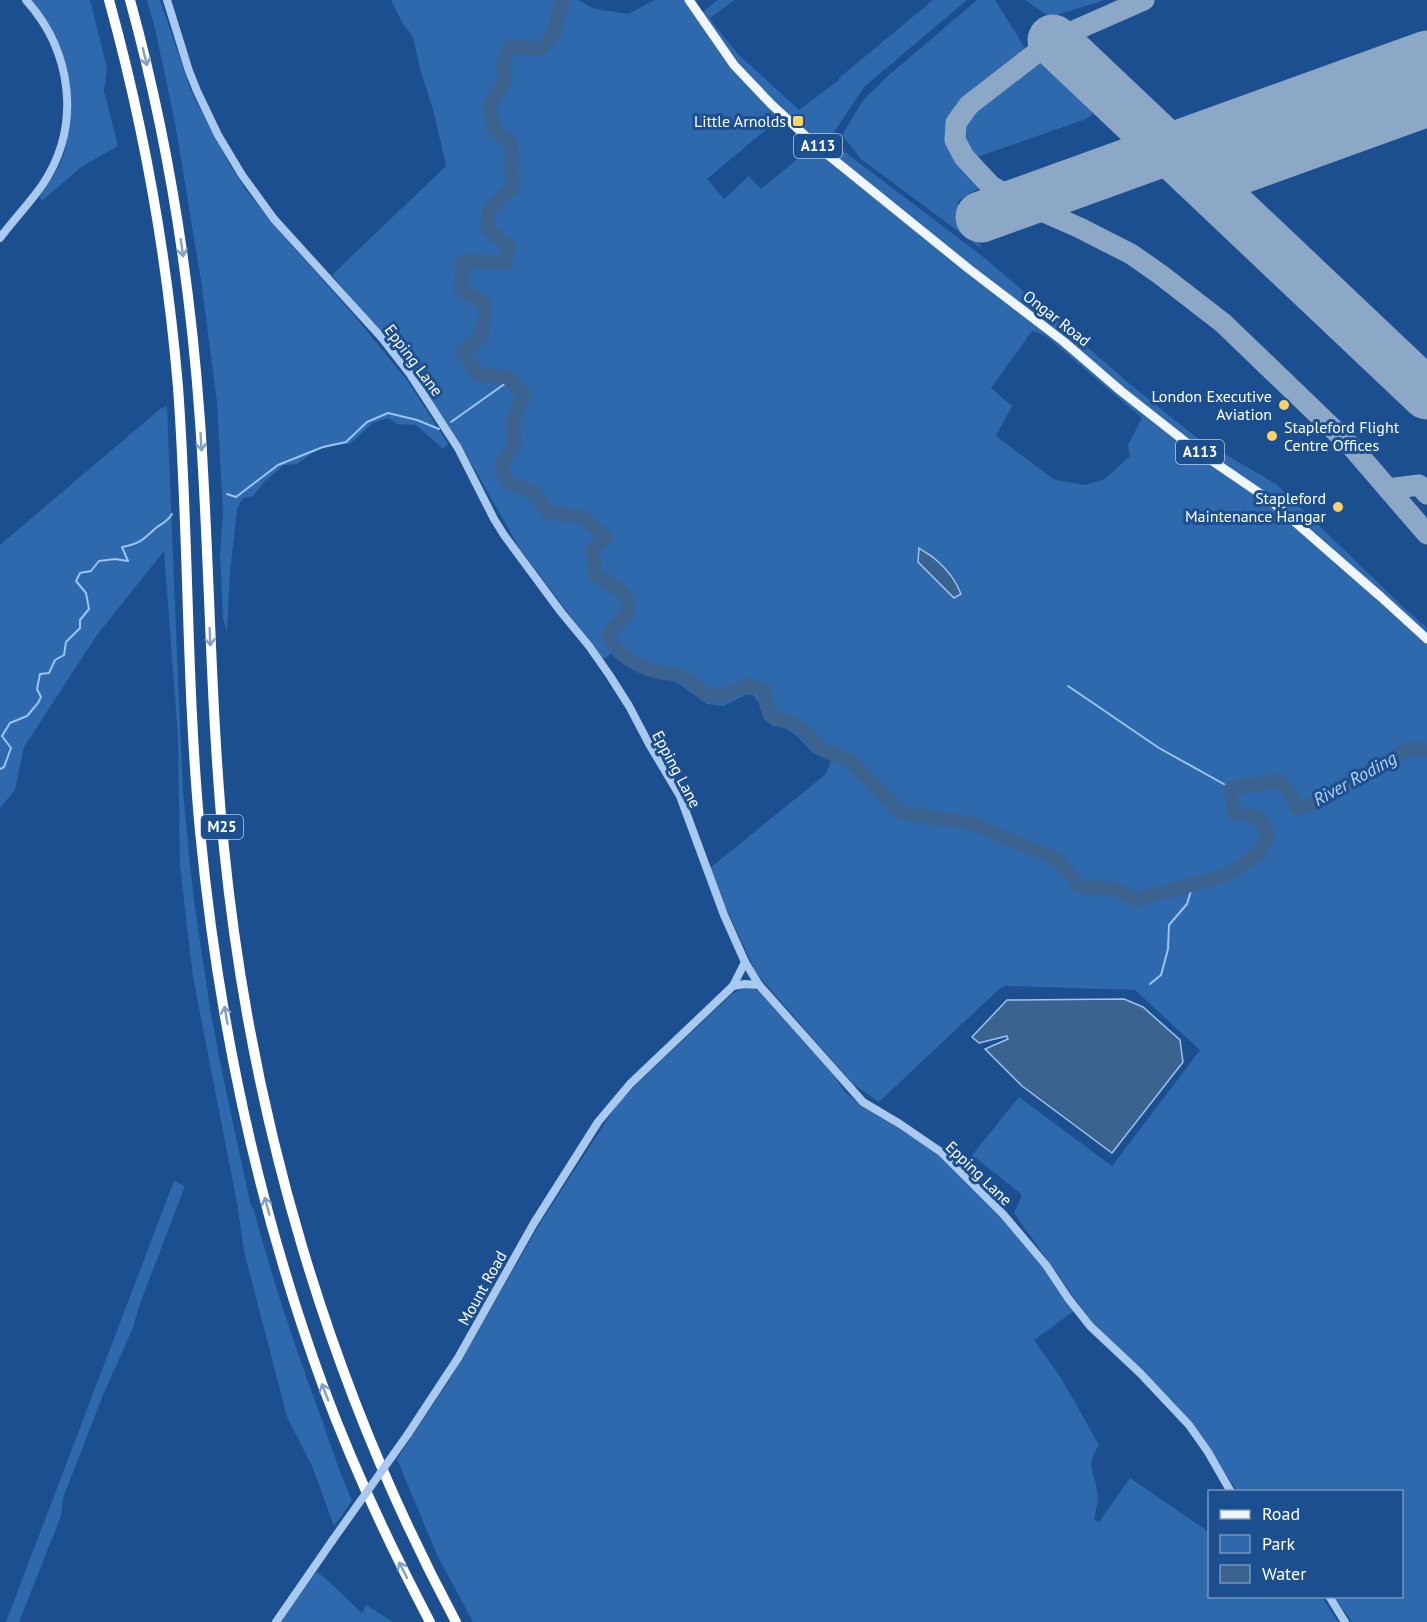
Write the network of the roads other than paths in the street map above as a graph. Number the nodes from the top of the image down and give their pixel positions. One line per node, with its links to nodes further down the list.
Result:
1 (26, 0): 6 (street)
2 (109, 0): 14 (highway, M25, one-way to 2)
3 (130, 0): 15 (highway, M25, one-way to 15)
4 (167, 0): 8 (street, Epping Lane)
5 (689, 0): 7 (main road, Ongar Road / A113)
6 (0, 238)
7 (1427, 639)
8 (745, 962): 9 (street, Epping Lane); 10 (street, Mount Road)
9 (759, 985): 10 (street); 11 (street, Epping Lane)
10 (733, 986): 13 (street, Mount Road, bridge)
11 (1231, 1490)
12 (1330, 1598): 16 (street)
13 (276, 1622)
14 (430, 1622)
15 (456, 1622)
16 (1345, 1622)

